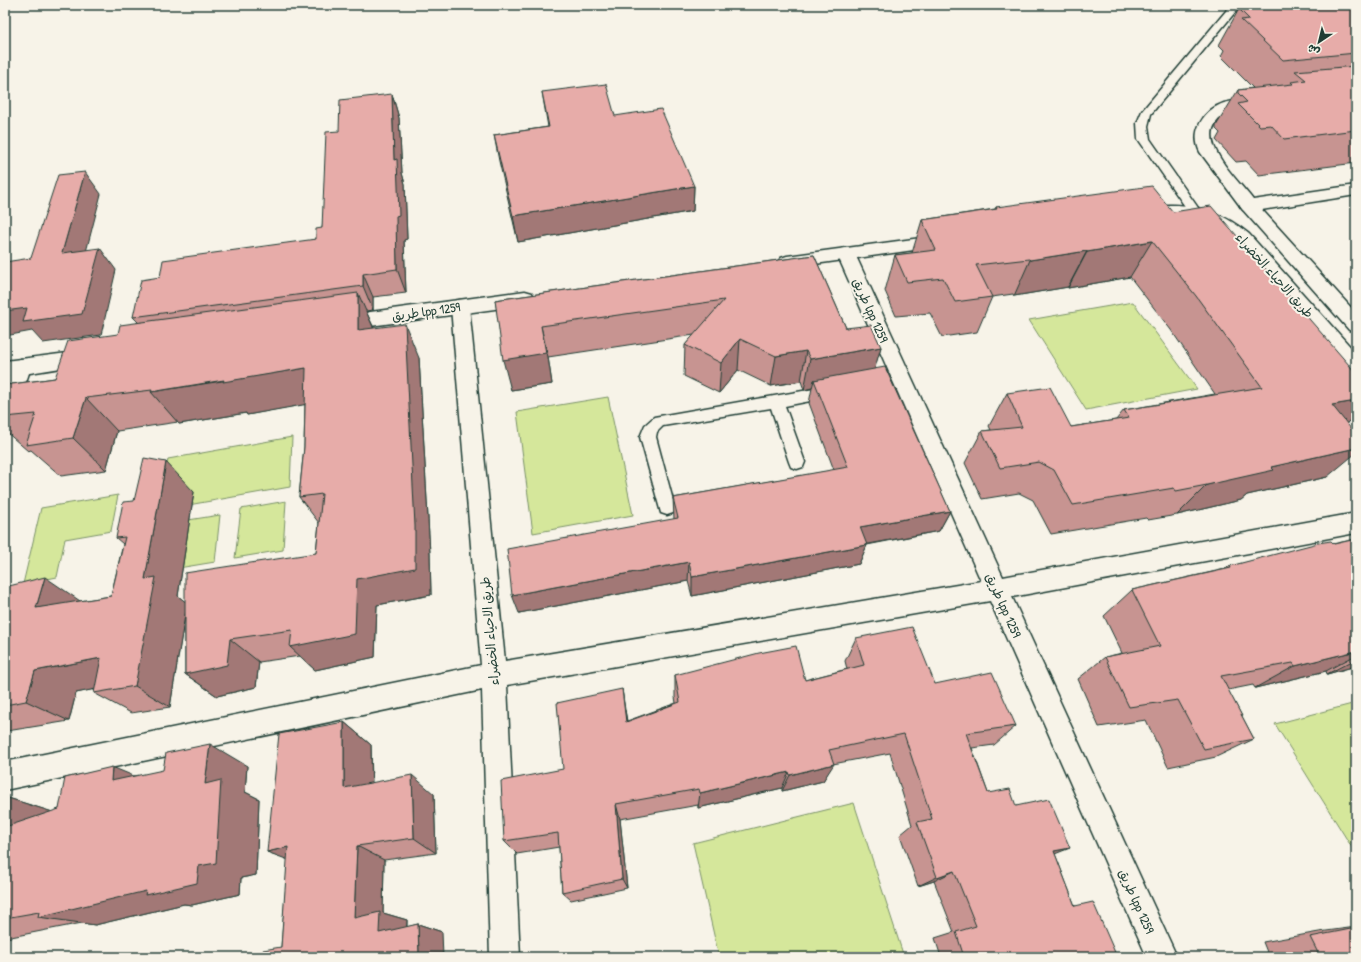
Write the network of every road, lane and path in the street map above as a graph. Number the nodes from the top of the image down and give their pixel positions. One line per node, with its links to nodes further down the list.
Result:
1 (1236, 5): 5 (lane)
2 (1272, 101): 4 (street)
3 (1356, 190): 4 (street)
4 (1249, 206): 13 (street)
5 (1195, 212): 6 (street, طريق الاحياء الخضراء); 15 (street, طريق الاحياء الخضراء)
6 (1121, 216)
7 (956, 239): 8 (street)
8 (846, 254): 9 (street); 23 (street, طريق lpp 1259)
9 (767, 265)
10 (539, 296): 11 (street, طريق lpp 1259)
11 (460, 306): 12 (street, طريق lpp 1259); 24 (street, طريق الاحياء الخضراء)
12 (327, 325)
13 (1356, 325)
14 (107, 355): 16 (street)
15 (1356, 367)
16 (13, 368): 19 (street)
17 (842, 390): 18 (lane)
18 (776, 401): 20 (lane); 21 (lane)
19 (5, 415)
20 (797, 462)
21 (667, 508)
22 (1356, 523): 23 (street)
23 (997, 589): 24 (street); 27 (street, طريق lpp 1259)
24 (494, 675): 25 (street); 26 (street, طريق الاحياء الخضراء)
25 (5, 776)
26 (505, 957)
27 (1162, 957)

